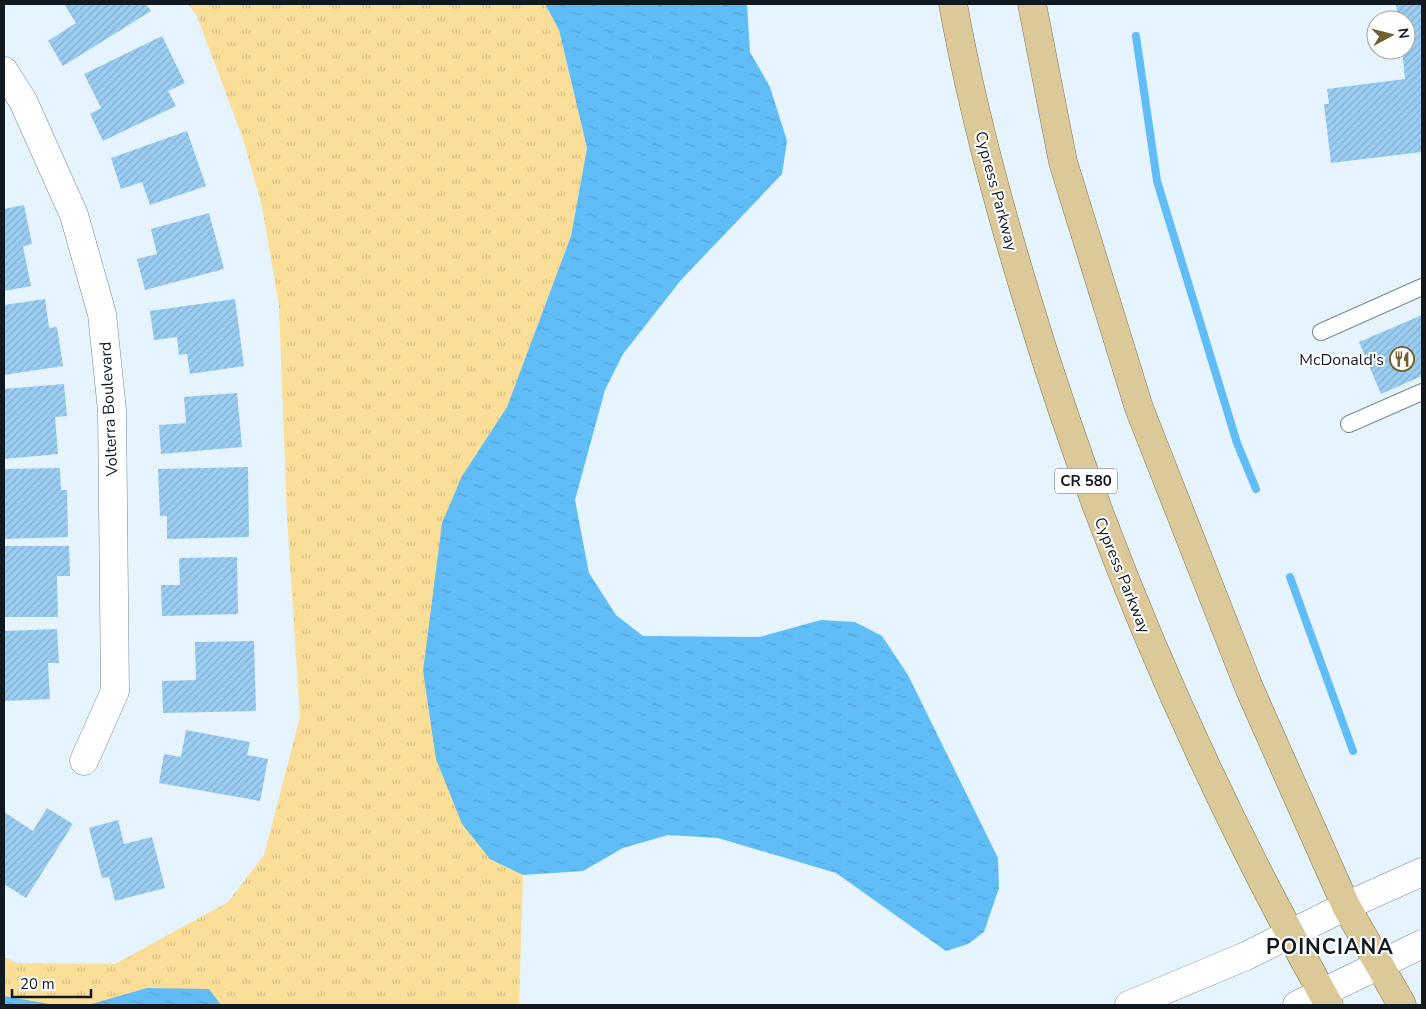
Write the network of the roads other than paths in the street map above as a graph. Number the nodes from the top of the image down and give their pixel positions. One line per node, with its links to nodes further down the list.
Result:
1 (953, 4): 11 (main road, Cypress Parkway / CR 580)
2 (1034, 4): 10 (main road)
3 (4, 70): 8 (street, Volterra Boulevard)
4 (1422, 287): 5 (lane)
5 (1321, 332)
6 (1422, 392): 7 (lane)
7 (1349, 424)
8 (84, 761)
9 (1422, 872): 10 (street)
10 (1346, 906): 11 (street); 13 (main road)
11 (1290, 934): 14 (main road, Cypress Parkway); 15 (street)
12 (1422, 944): 13 (street)
13 (1377, 964): 14 (street); 17 (main road)
14 (1326, 999): 16 (street)
15 (1129, 1005)
16 (1297, 1005)
17 (1402, 1005)

